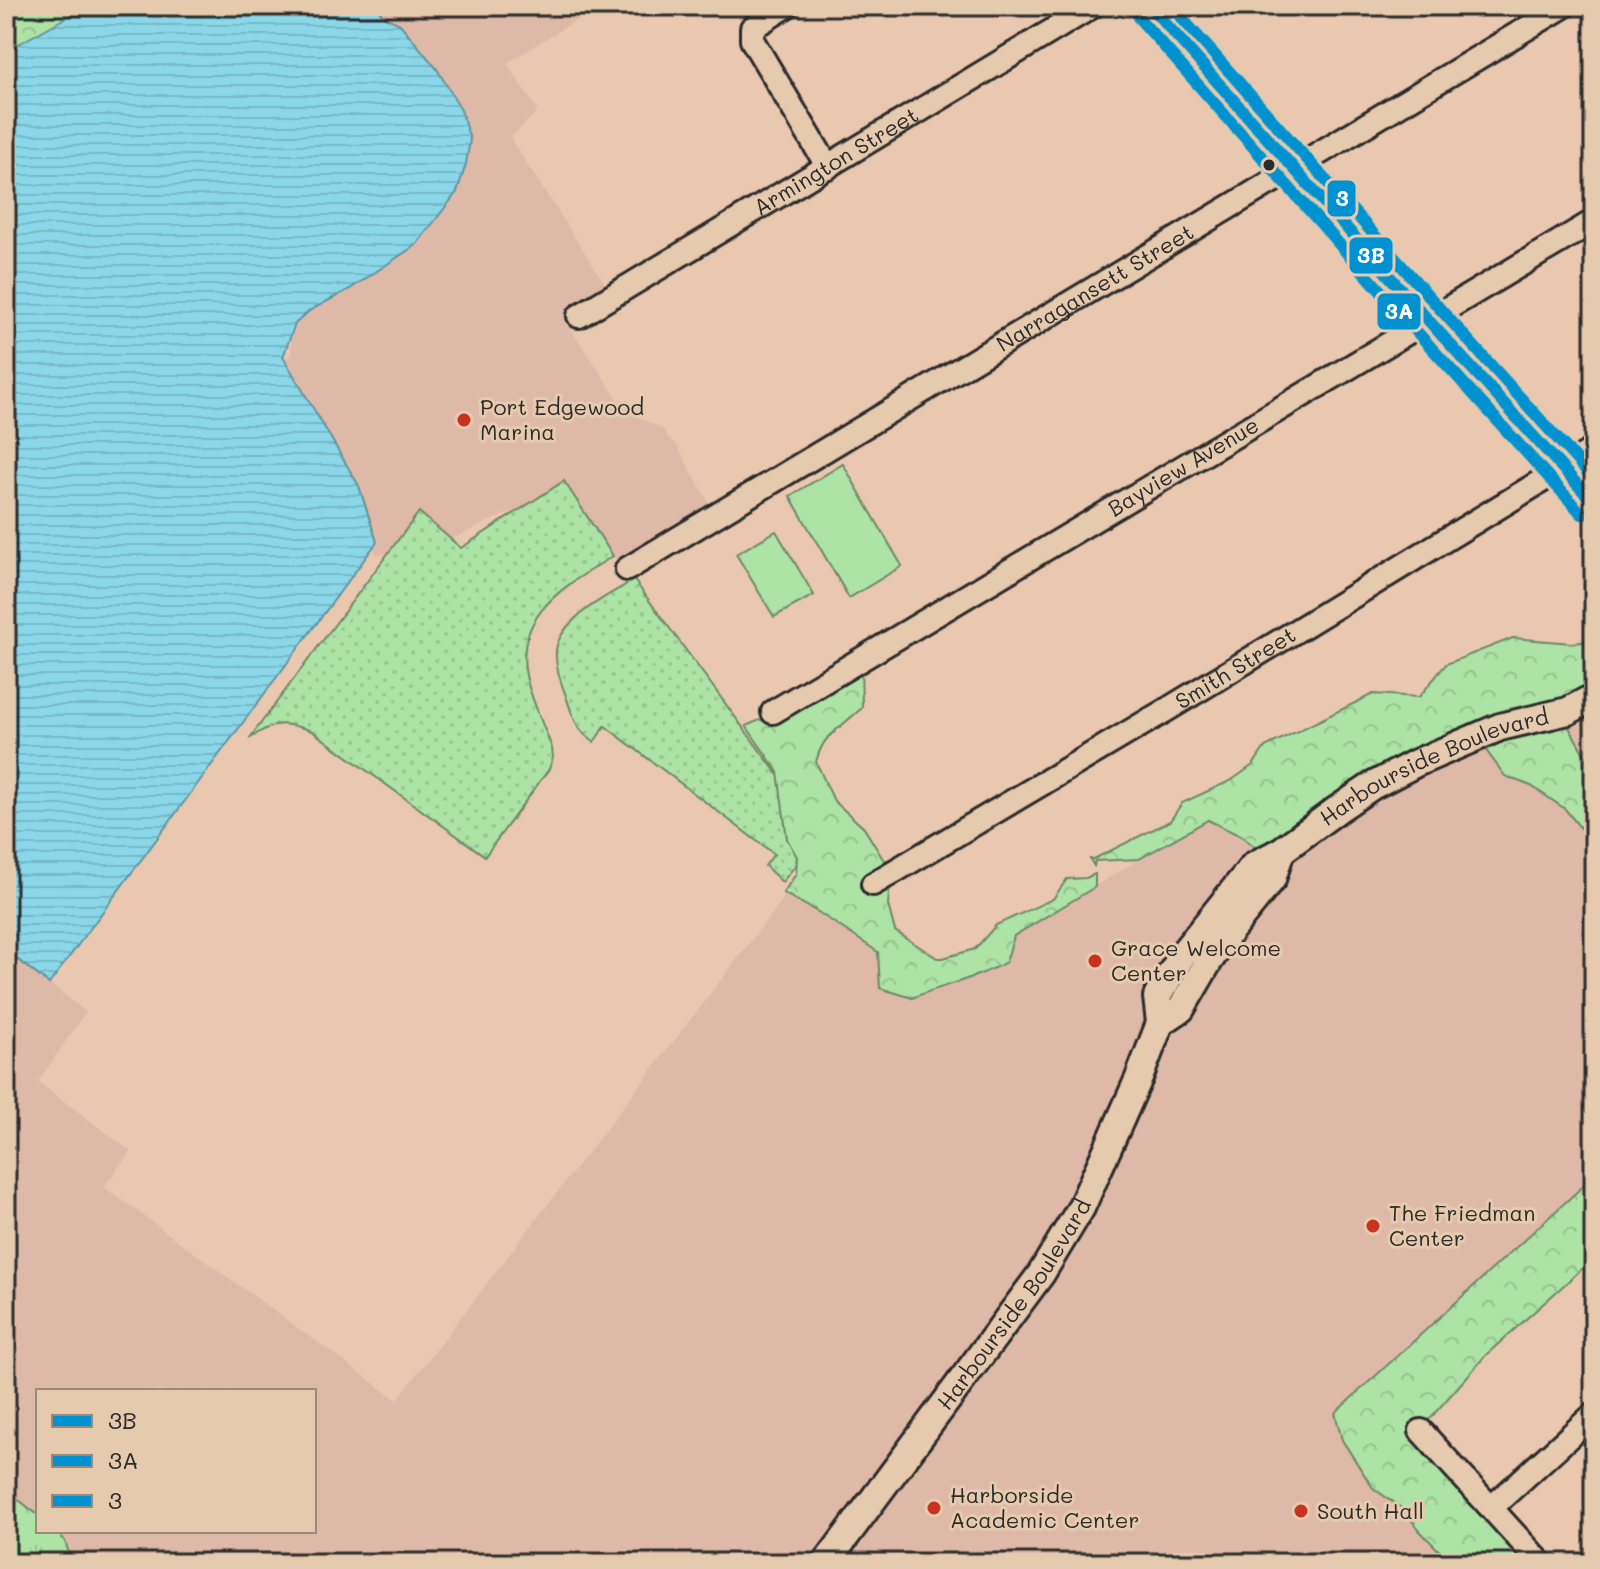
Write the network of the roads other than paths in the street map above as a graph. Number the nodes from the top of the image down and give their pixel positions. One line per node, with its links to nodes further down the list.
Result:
1 (787, 6): 5 (street)
2 (1093, 6): 5 (street, Armington Street)
3 (1150, 6): 6 (main road)
4 (1564, 6): 6 (street, Narragansett Street)
5 (828, 167): 8 (street, Armington Street)
6 (1294, 169): 9 (main road); 13 (street, Narragansett Street)
7 (1594, 221): 9 (street, Bayview Avenue)
8 (579, 316)
9 (1429, 321): 11 (main road); 15 (street, Bayview Avenue)
10 (1594, 449): 11 (street, Smith Street)
11 (1562, 468): 12 (main road); 16 (street, Smith Street)
12 (1594, 503)
13 (627, 569)
14 (1594, 697): 20 (street, Harbourside Boulevard)
15 (773, 712)
16 (873, 884)
17 (1594, 1414): 19 (street)
18 (1421, 1431): 19 (street)
19 (1492, 1507): 21 (street)
20 (826, 1563)
21 (1541, 1563)

